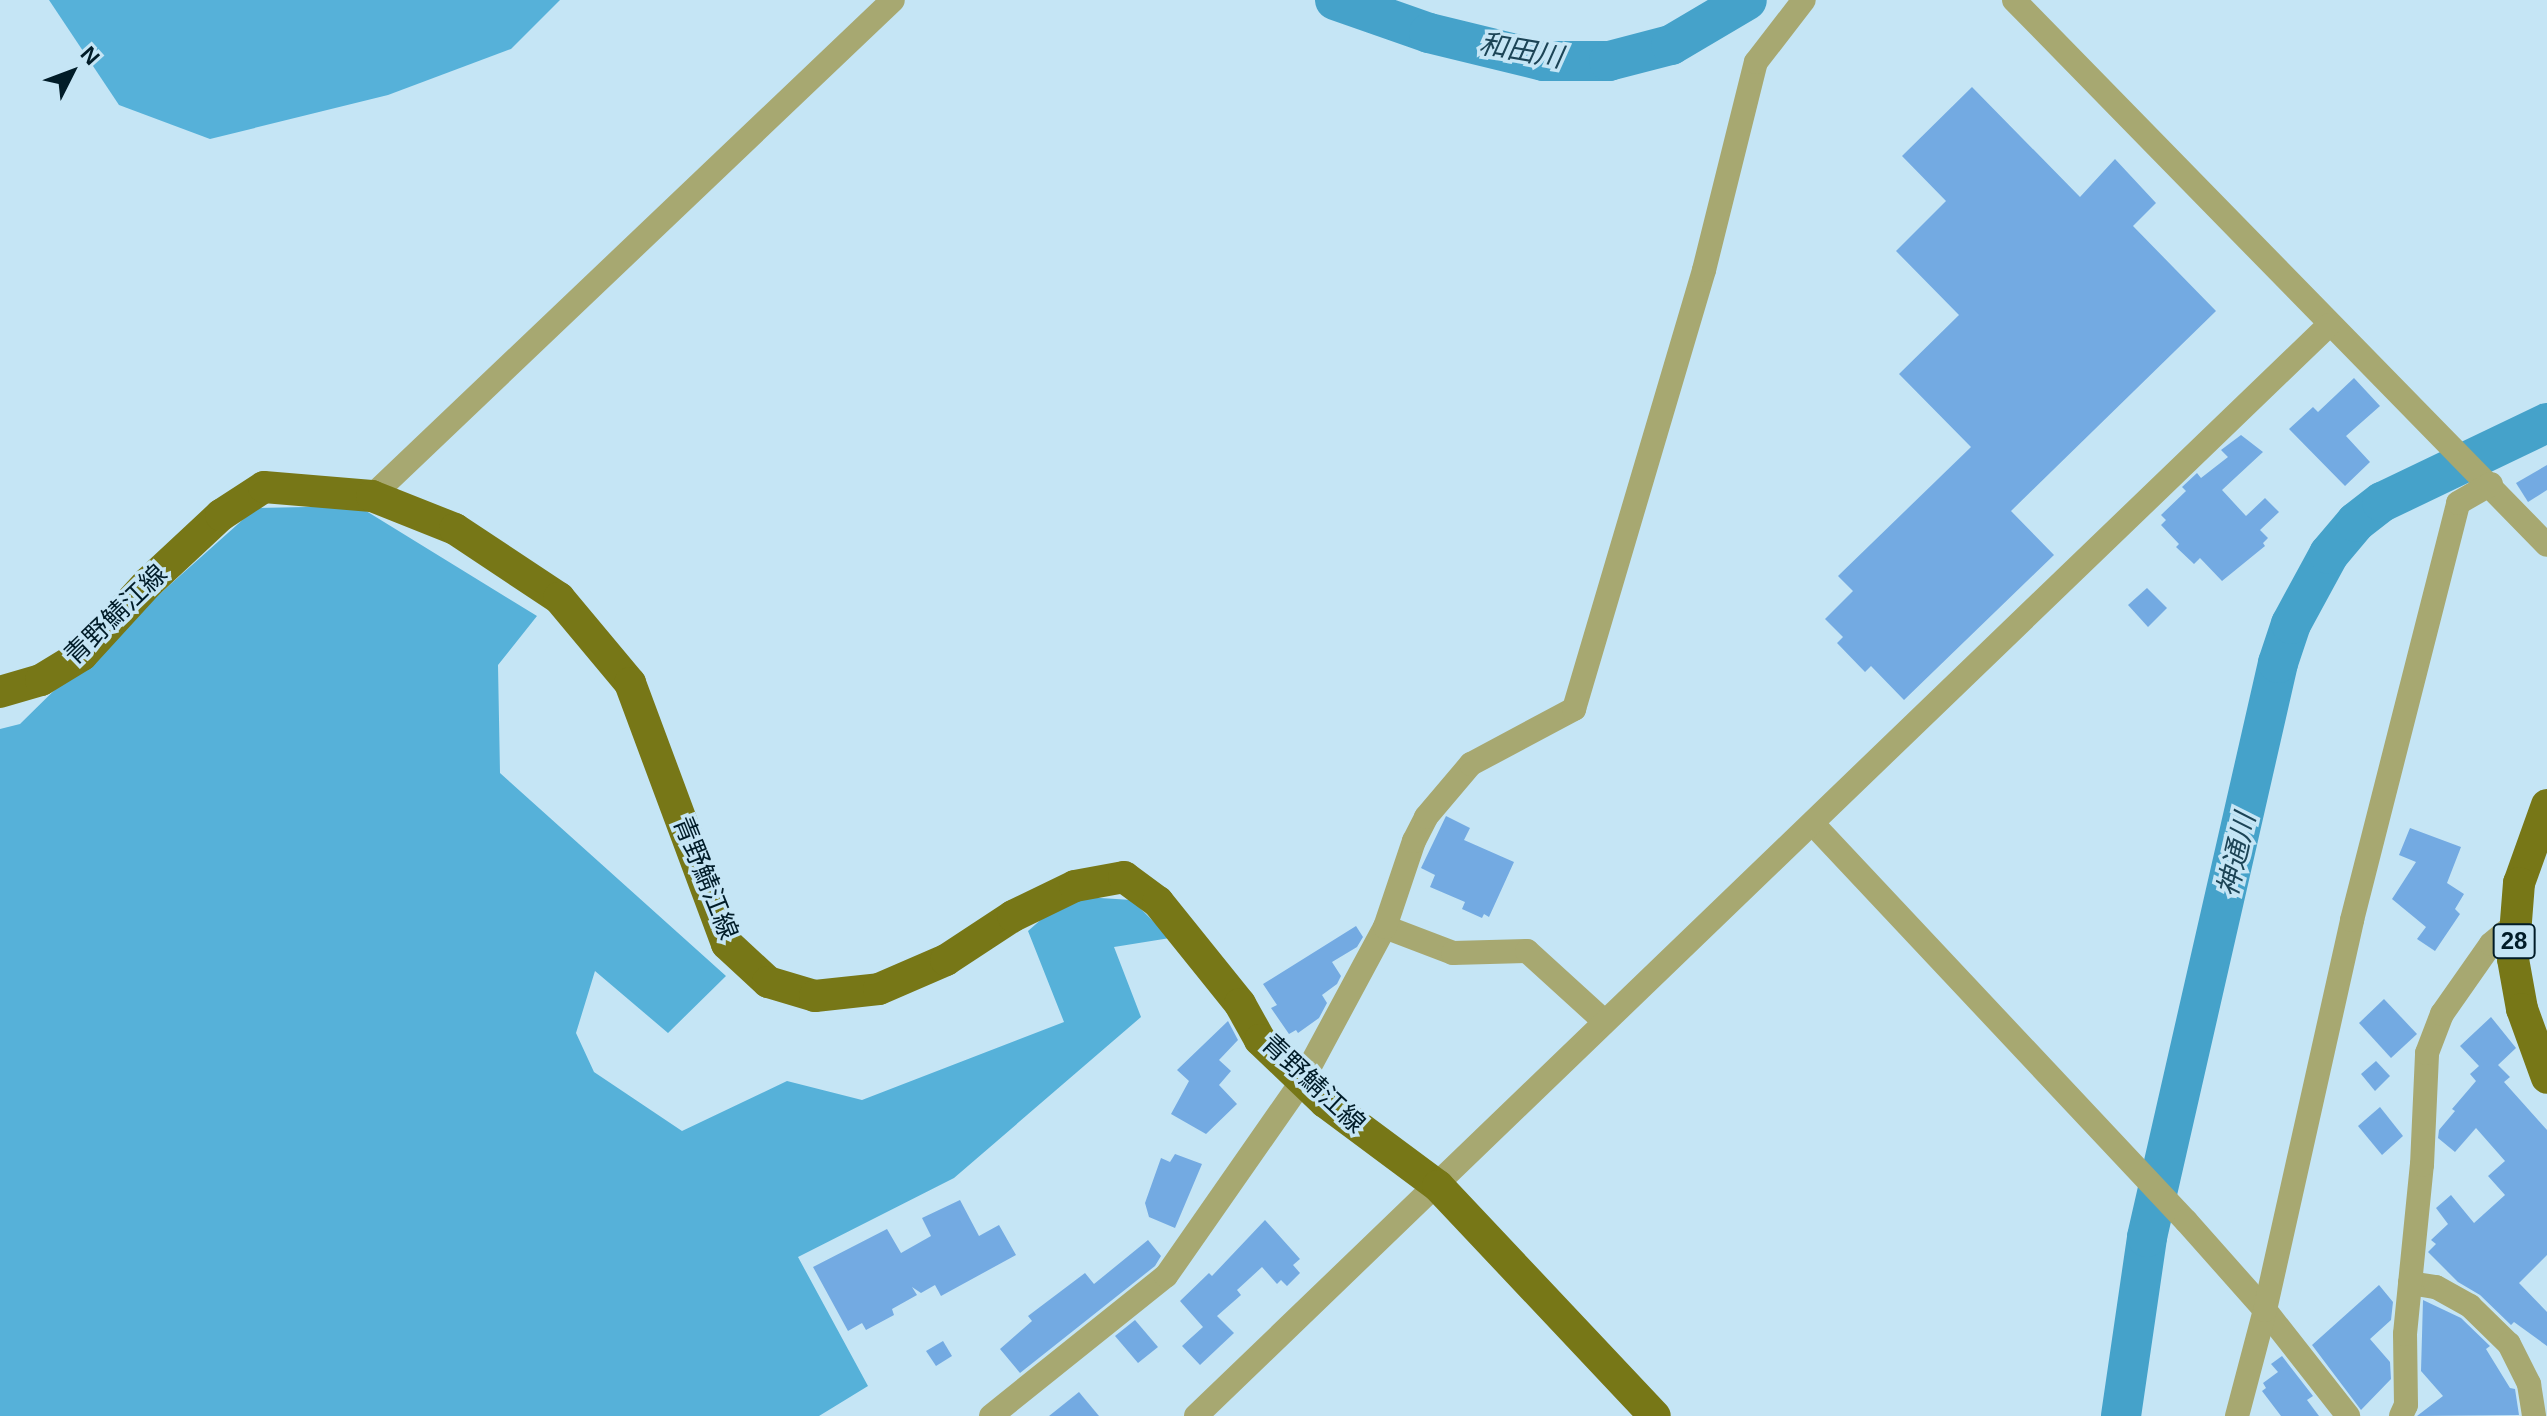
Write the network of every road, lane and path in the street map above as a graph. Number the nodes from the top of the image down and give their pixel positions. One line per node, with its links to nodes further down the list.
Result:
1 (893, 0): 6 (street)
2 (1804, 0): 12 (street)
3 (2014, 0): 4 (street)
4 (2329, 325): 5 (street); 10 (street)
5 (2491, 484): 7 (street); 18 (street)
6 (372, 496): 8 (main road, 青野鯖江線); 15 (main road, 青野鯖江線)
7 (2547, 545)
8 (0, 692)
9 (2547, 805): 11 (main road, 28)
10 (1813, 824): 13 (street); 18 (street)
11 (2515, 924): 14 (main road, 28); 17 (street)
12 (1385, 927): 13 (street); 15 (street)
13 (1605, 1022): 16 (street)
14 (2547, 1078)
15 (1302, 1081): 16 (main road, 青野鯖江線); 19 (street)
16 (1438, 1186): 20 (street); 21 (main road, 青野鯖江線)
17 (2410, 1283): 24 (street); 25 (street)
18 (2265, 1310): 22 (street); 23 (street)
19 (991, 1416)
20 (1196, 1416)
21 (1655, 1416)
22 (2237, 1416)
23 (2348, 1416)
24 (2401, 1416)
25 (2534, 1416)

